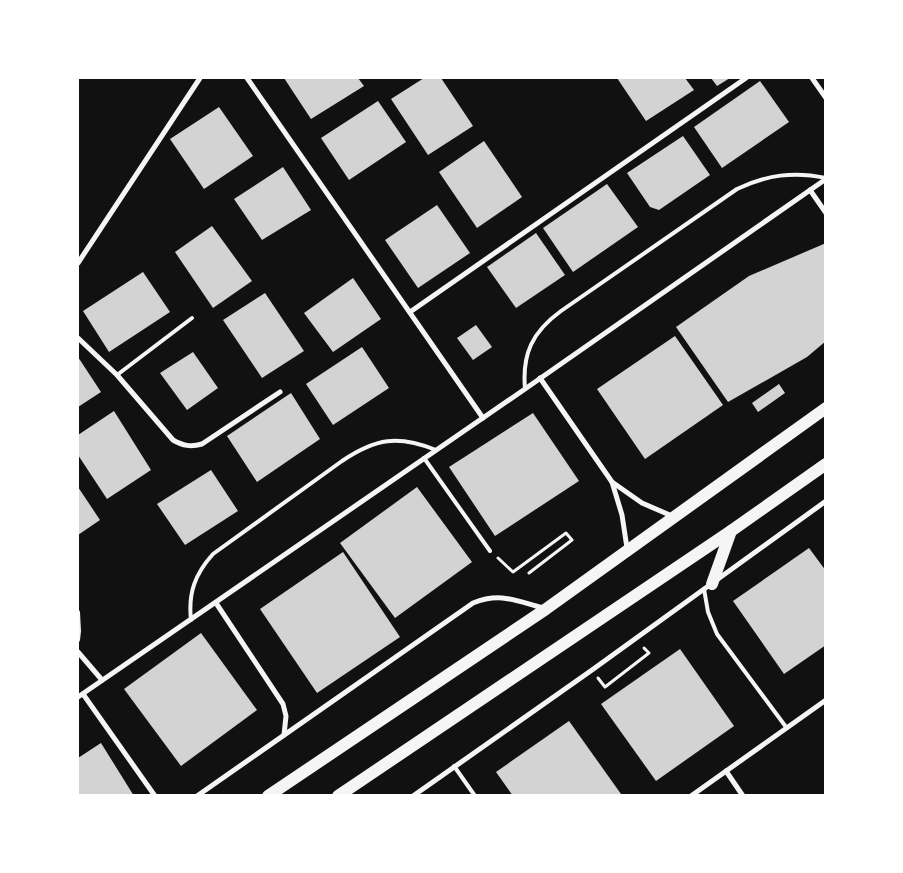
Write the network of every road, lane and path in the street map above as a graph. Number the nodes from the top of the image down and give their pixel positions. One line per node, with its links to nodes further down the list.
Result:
1 (200, 78): 9 (street)
2 (247, 78): 10 (street)
3 (746, 78): 10 (street)
4 (812, 78): 5 (street)
5 (826, 98)
6 (826, 178): 7 (street); 15 (lane)
7 (810, 190): 8 (street); 14 (street)
8 (826, 213)
9 (78, 263)
10 (410, 312): 18 (street)
11 (192, 318): 13 (lane)
12 (78, 338): 13 (street)
13 (117, 375): 16 (street)
14 (540, 378): 15 (street); 22 (street)
15 (525, 389): 18 (street)
16 (280, 392)
17 (826, 408): 24 (main road)
18 (483, 418): 19 (street)
19 (436, 450): 20 (street); 33 (lane)
20 (424, 458): 27 (lane); 30 (street)
21 (826, 464): 25 (main road)
22 (612, 482): 24 (street); 26 (street)
23 (826, 501): 29 (street)
24 (675, 517): 26 (main road)
25 (731, 531): 29 (main road); 49 (main road)
26 (627, 550): 31 (main road)
27 (490, 551): 28 (path)
28 (529, 573)
29 (708, 586): 42 (lane); 44 (street)
30 (216, 603): 33 (street); 43 (street)
31 (546, 609): 43 (street); 48 (main road)
32 (78, 612): 34 (lane)
33 (191, 620): 37 (street)
34 (78, 640)
35 (78, 652): 37 (street)
36 (638, 653): 38 (path)
37 (102, 680): 39 (street)
38 (605, 687)
39 (83, 694): 40 (street); 46 (street)
40 (78, 698)
41 (826, 700): 42 (street)
42 (786, 727): 45 (street)
43 (284, 735): 47 (street)
44 (454, 766): 50 (street); 51 (lane)
45 (726, 771): 52 (street); 53 (street)
46 (155, 796)
47 (197, 796)
48 (268, 796)
49 (338, 796)
50 (413, 796)
51 (475, 796)
52 (691, 796)
53 (743, 796)

